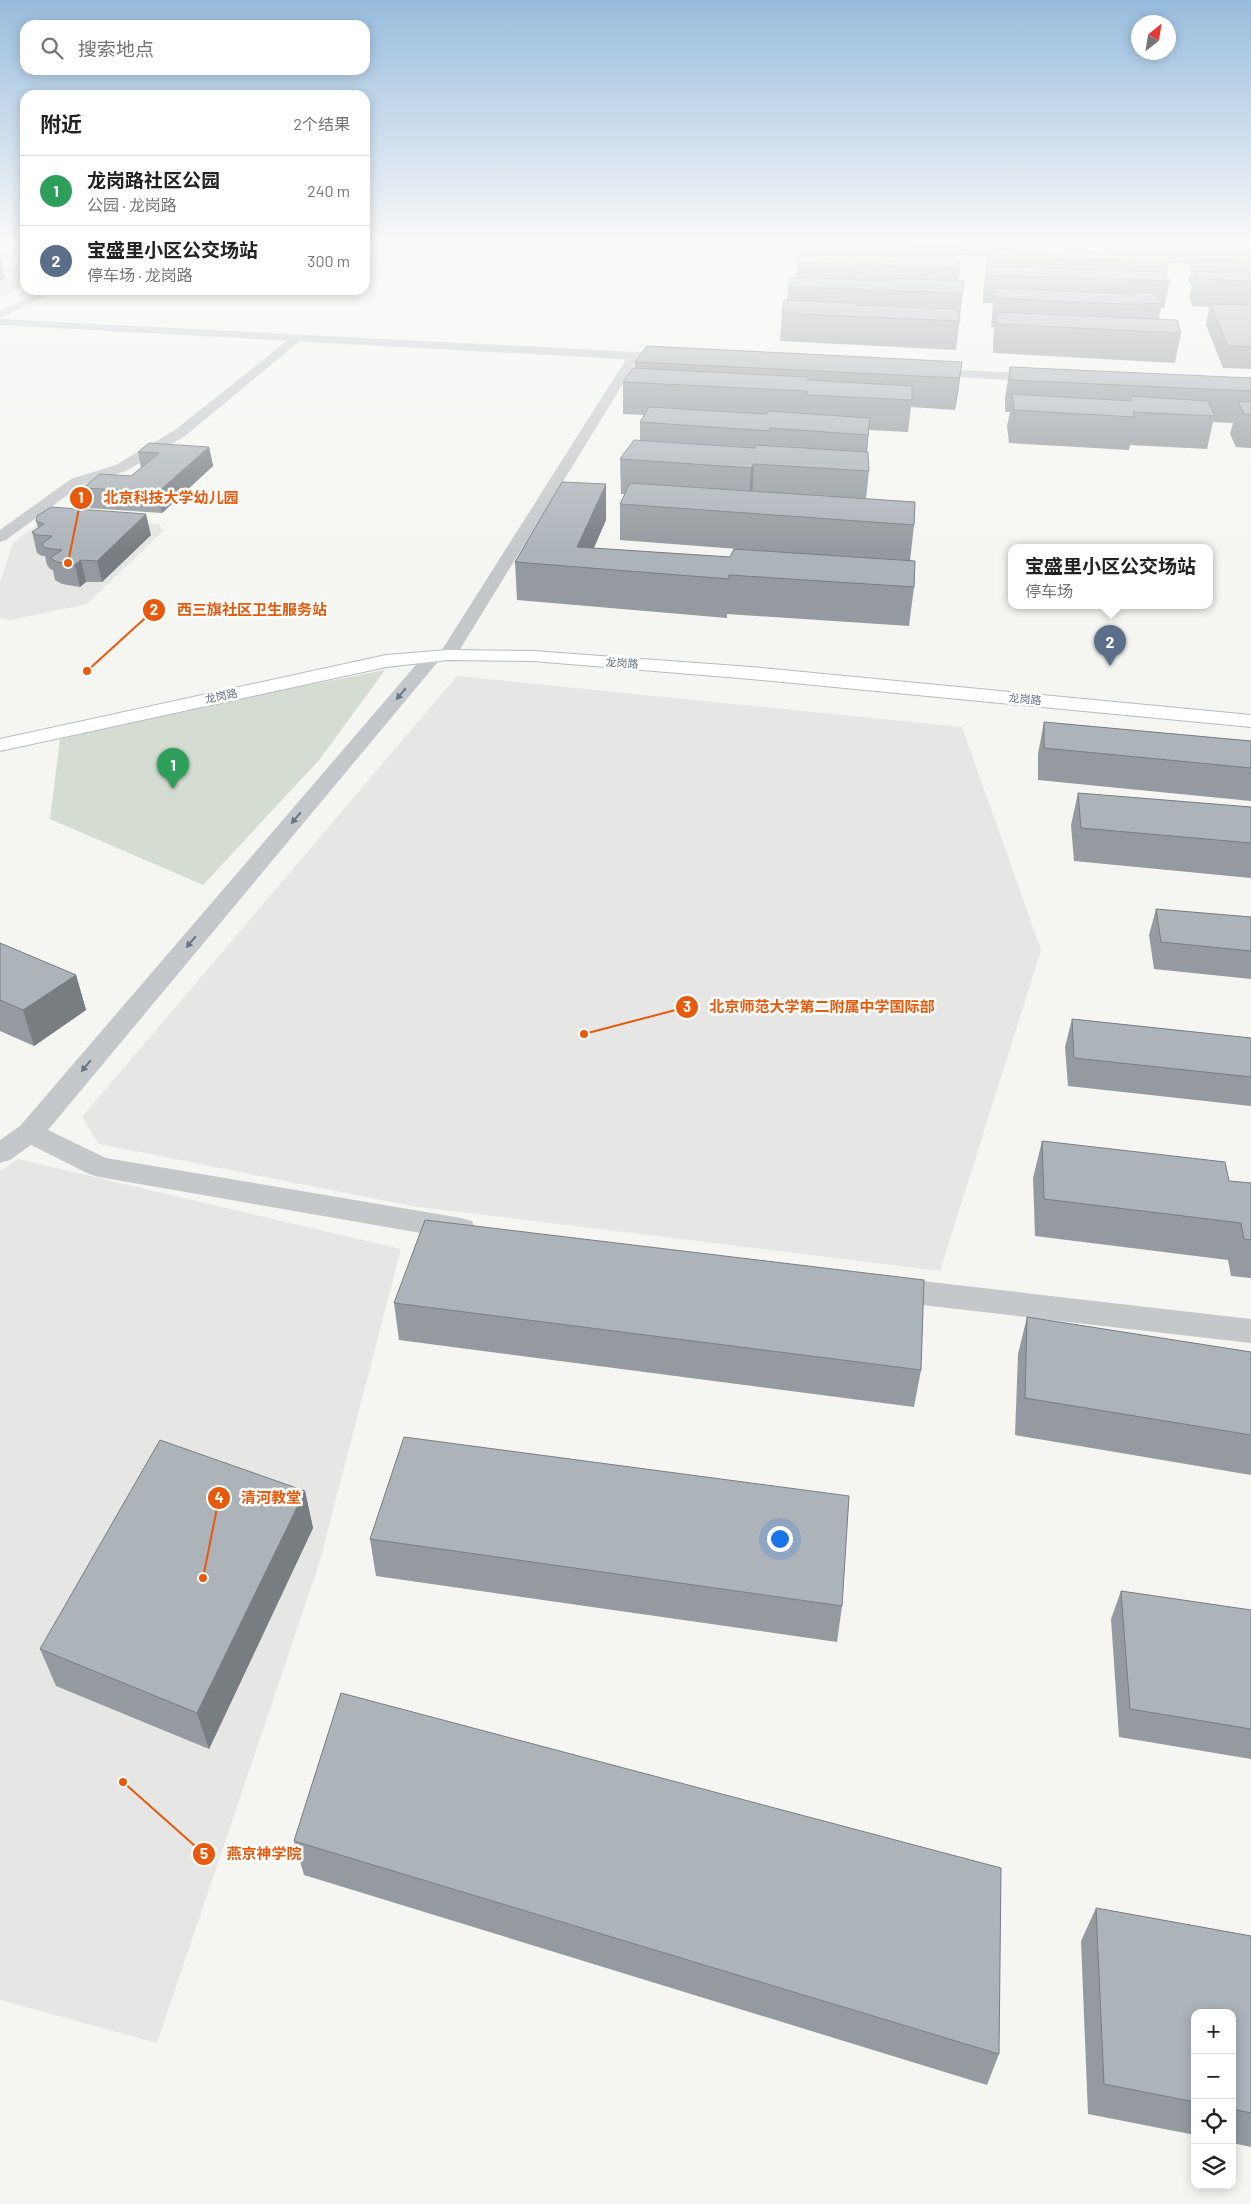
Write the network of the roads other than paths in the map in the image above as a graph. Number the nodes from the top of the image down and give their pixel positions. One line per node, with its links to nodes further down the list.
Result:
1 (285, 348): 7 (street)
2 (481, 348): 4 (street)
3 (542, 348): 4 (street)
4 (634, 356): 8 (street)
5 (912, 368): 6 (street)
6 (1058, 376)
7 (0, 537)
8 (440, 656): 9 (main road, 龙岗路); 10 (main road, 龙岗路); 11 (street, one-way to 11)
9 (1251, 721)
10 (0, 744)
11 (30, 1133): 12 (street); 13 (street)
12 (0, 1153)
13 (491, 1234)
14 (865, 1286): 15 (street)
15 (1251, 1331)

